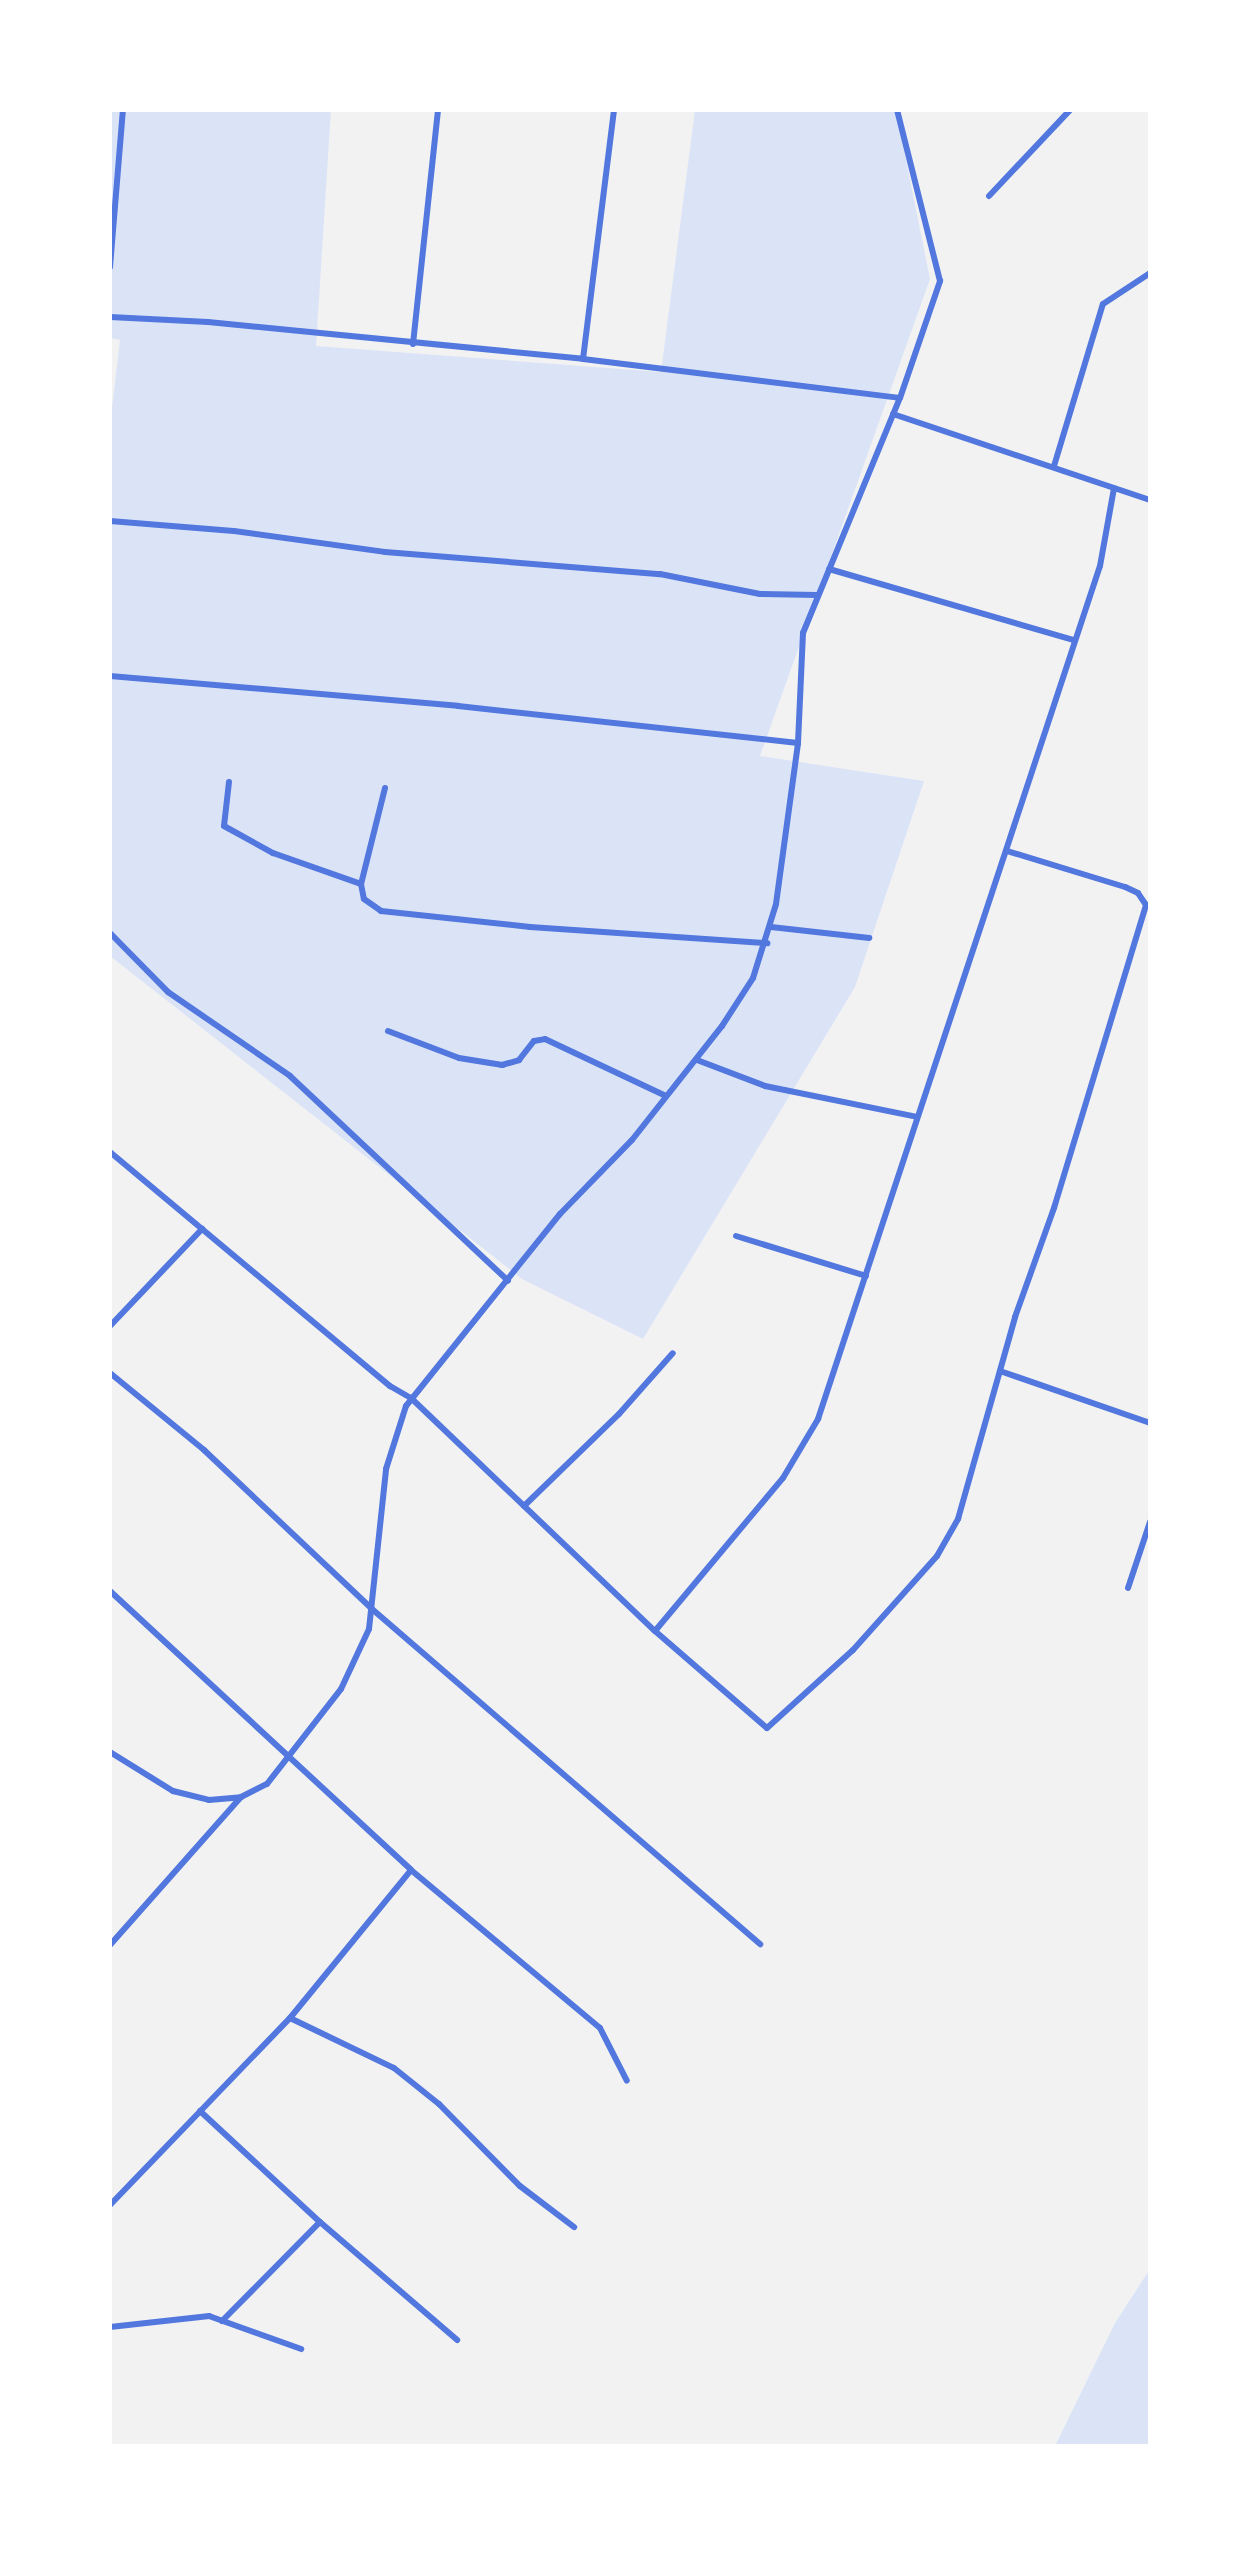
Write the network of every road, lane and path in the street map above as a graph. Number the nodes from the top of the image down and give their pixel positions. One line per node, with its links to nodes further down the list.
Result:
1 (122, 110): 7 (street)
2 (438, 110): 10 (street)
3 (614, 110): 11 (street)
4 (897, 110): 12 (street)
5 (1070, 110): 6 (street)
6 (990, 196)
7 (110, 267)
8 (1150, 272): 14 (street)
9 (110, 317): 10 (street)
10 (413, 344): 11 (street)
11 (583, 359): 12 (street)
12 (900, 398): 13 (street)
13 (894, 414): 14 (street); 18 (street)
14 (1054, 466): 15 (street)
15 (1114, 488): 16 (street); 20 (street)
16 (1150, 500)
17 (110, 521): 19 (street)
18 (828, 569): 19 (street); 20 (street)
19 (817, 595): 22 (street)
20 (1074, 640): 25 (street)
21 (110, 676): 22 (street)
22 (798, 743): 29 (street)
23 (229, 782): 26 (street)
24 (385, 788): 26 (street)
25 (1007, 852): 28 (street); 36 (street)
26 (361, 884): 32 (street)
27 (1150, 895): 28 (street)
28 (1146, 906): 44 (street)
29 (771, 927): 31 (street); 32 (street)
30 (110, 933): 41 (street)
31 (869, 938)
32 (767, 942): 34 (street)
33 (388, 1031): 35 (street)
34 (697, 1060): 35 (street); 36 (street)
35 (664, 1095): 41 (street)
36 (917, 1117): 40 (street)
37 (110, 1152): 38 (street)
38 (202, 1229): 42 (street); 46 (street)
39 (736, 1236): 40 (street)
40 (866, 1276): 53 (street)
41 (508, 1280): 46 (street)
42 (110, 1326)
43 (673, 1353): 48 (street)
44 (1000, 1371): 47 (street); 53 (street)
45 (110, 1372): 52 (street)
46 (411, 1398): 48 (street); 52 (street)
47 (1150, 1423)
48 (524, 1506): 53 (street)
49 (1150, 1522): 50 (street)
50 (1128, 1588)
51 (110, 1591): 55 (street)
52 (372, 1609): 55 (street); 59 (street)
53 (655, 1631)
54 (110, 1752): 56 (street)
55 (288, 1756): 56 (street); 57 (street)
56 (241, 1798): 58 (street)
57 (411, 1870): 60 (street); 61 (street)
58 (110, 1944)
59 (760, 1944)
60 (290, 2018): 62 (street); 65 (street)
61 (626, 2081)
62 (200, 2110): 63 (street); 64 (street)
63 (110, 2205)
64 (320, 2222): 66 (street); 68 (street)
65 (574, 2227)
66 (222, 2321): 67 (street); 69 (street)
67 (110, 2327)
68 (457, 2340)
69 (301, 2349)

